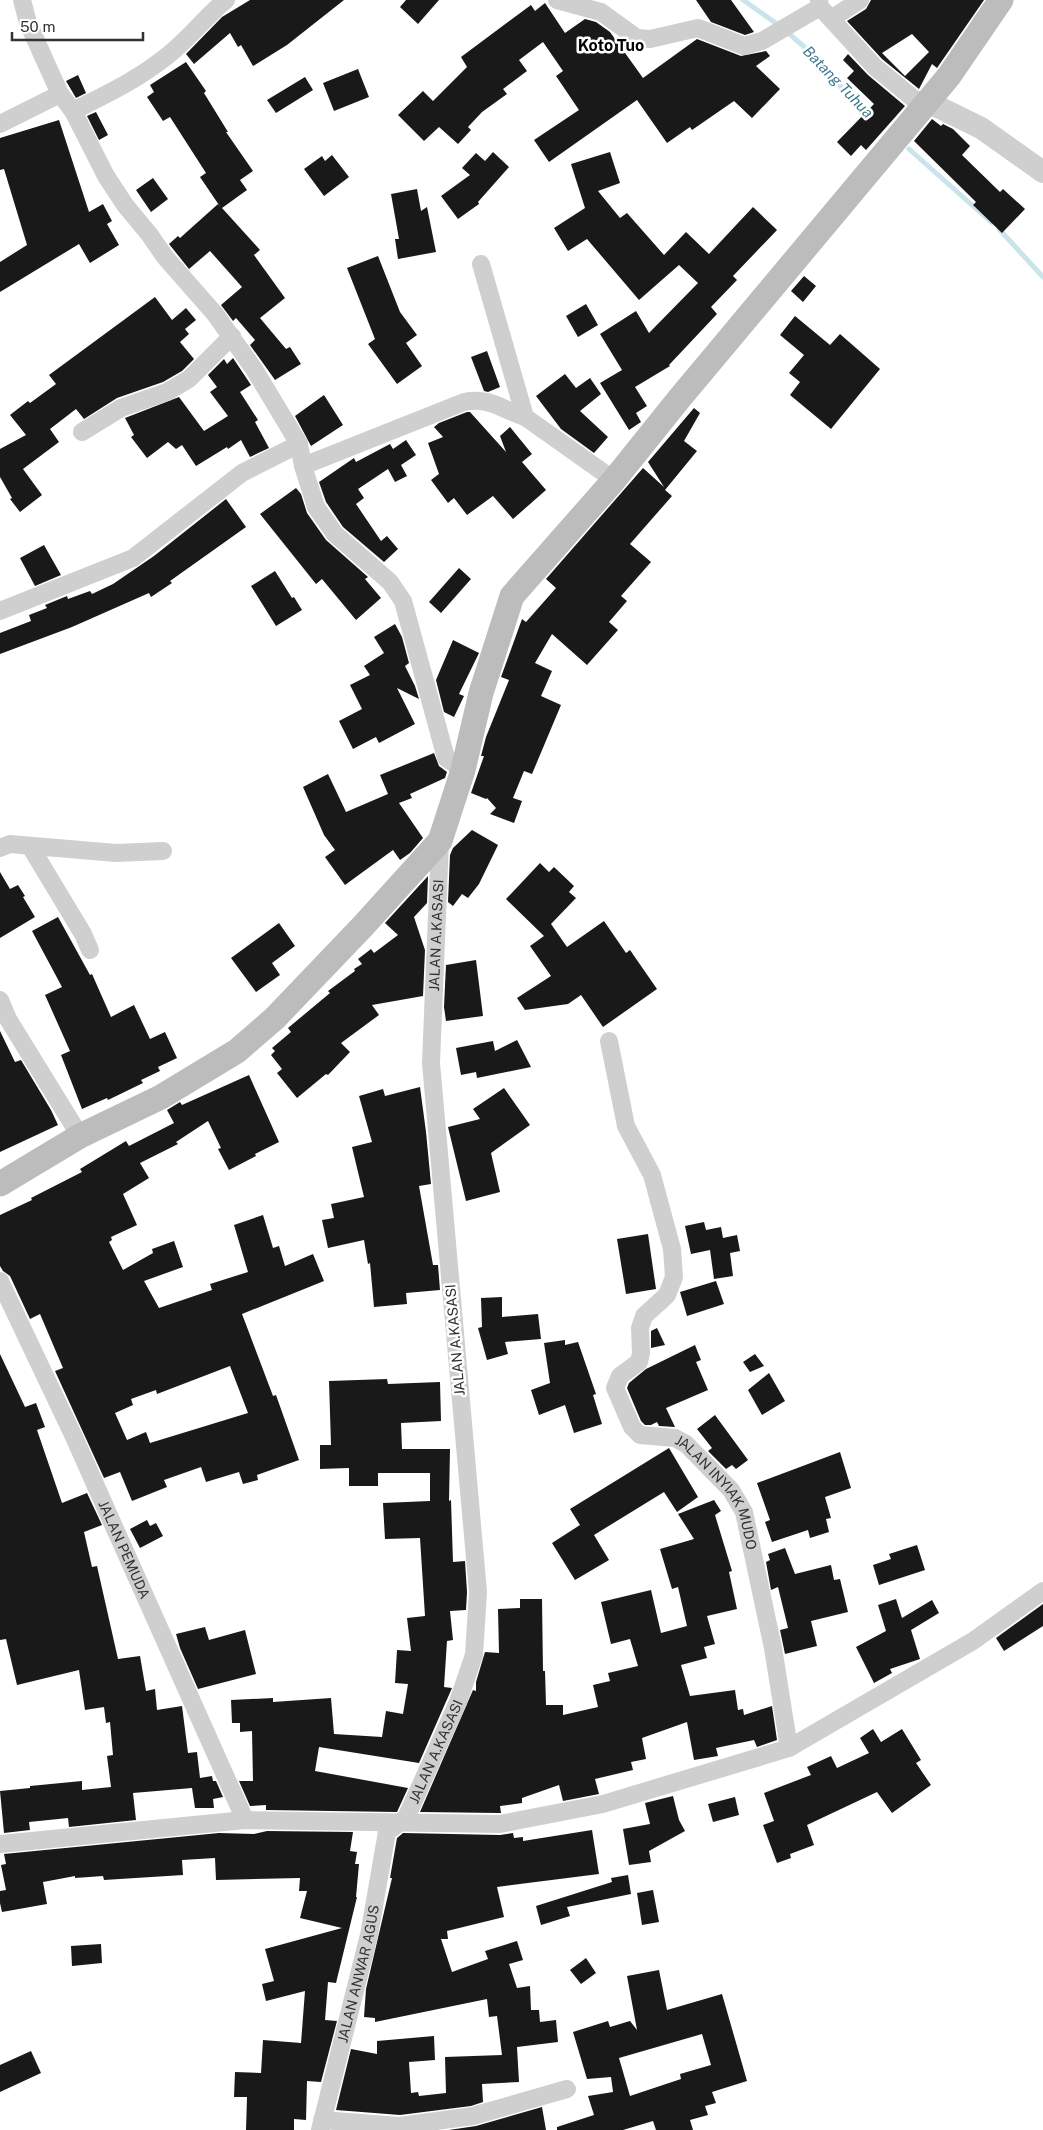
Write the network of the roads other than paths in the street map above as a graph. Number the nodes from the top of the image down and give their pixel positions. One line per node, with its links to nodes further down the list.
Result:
1 (22, 0): 7 (street)
2 (226, 0): 9 (street)
3 (557, 0): 6 (street)
4 (860, 0): 6 (street)
5 (1001, 0): 8 (main road)
6 (823, 8): 8 (street)
7 (60, 94): 9 (street); 10 (street)
8 (928, 102): 11 (street); 18 (main road)
9 (73, 111): 13 (street)
10 (0, 124)
11 (1043, 172)
12 (481, 264): 14 (street)
13 (232, 336): 15 (street); 16 (street)
14 (525, 416): 17 (street); 18 (street)
15 (82, 432)
16 (299, 444): 17 (street); 19 (street)
17 (303, 466): 20 (street)
18 (614, 480): 20 (main road)
19 (0, 612)
20 (463, 770): 21 (main road)
21 (440, 841): 29 (main road); 35 (street, JALAN A.KASASI)
22 (30, 846): 23 (street); 24 (street); 25 (street)
23 (0, 848)
24 (163, 852)
25 (90, 950)
26 (0, 1000): 27 (street)
27 (4, 1020): 29 (street)
28 (609, 1041): 33 (street, JALAN INYIAK MUDO)
29 (80, 1136): 30 (main road)
30 (0, 1184)
31 (0, 1281): 34 (street, JALAN PEMUDA)
32 (1043, 1591): 33 (street)
33 (788, 1748): 35 (street)
34 (244, 1820): 35 (street); 36 (street)
35 (400, 1822): 39 (street, JALAN ANWAR AGUS)
36 (0, 1844)
37 (567, 2089): 38 (street)
38 (474, 2123): 39 (street)
39 (321, 2125)

